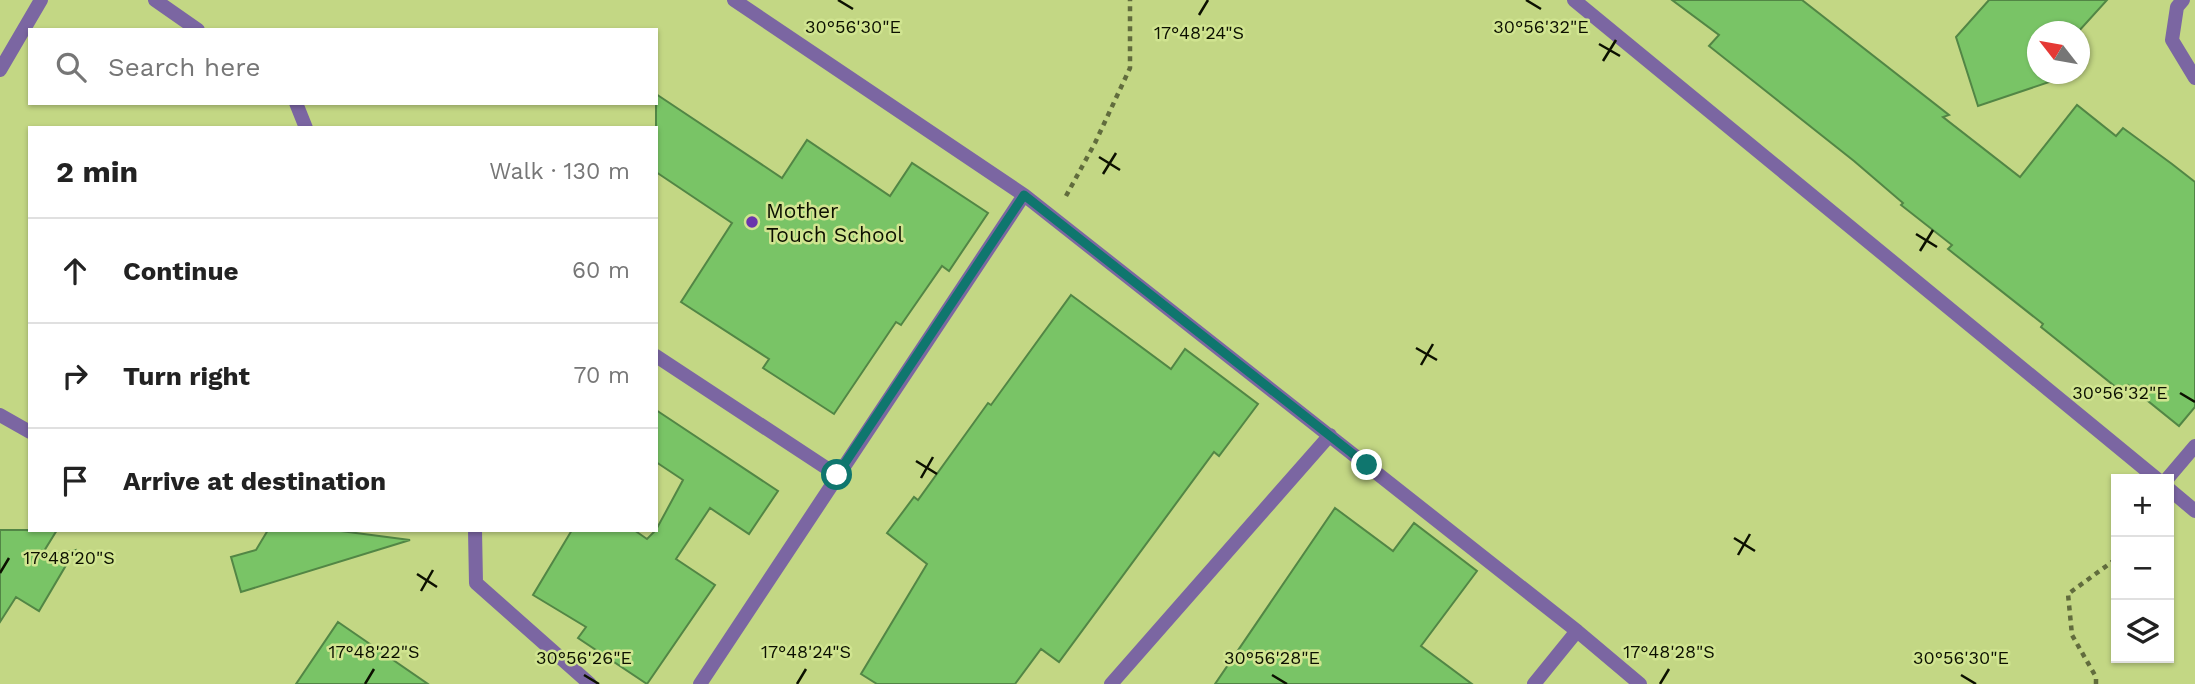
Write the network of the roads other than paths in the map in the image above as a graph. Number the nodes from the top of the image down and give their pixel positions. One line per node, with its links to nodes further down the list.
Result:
1 (41, 0): 7 (street)
2 (155, 0): 6 (street)
3 (734, 0): 11 (street)
4 (1574, 0): 17 (street)
5 (2183, 0): 8 (street)
6 (195, 28)
7 (0, 70)
8 (2195, 78)
9 (297, 105): 10 (street)
10 (305, 126)
11 (1024, 195): 15 (street); 19 (street)
12 (658, 357): 19 (street)
13 (0, 415): 14 (street)
14 (28, 431)
15 (1330, 435): 23 (street); 26 (street)
16 (2195, 446): 18 (street)
17 (2151, 474)
18 (2171, 474)
19 (837, 475): 25 (street)
20 (2174, 493): 21 (street)
21 (2195, 511)
22 (475, 532): 24 (street)
23 (1577, 631): 27 (street); 28 (street)
24 (590, 684)
25 (699, 684)
26 (1111, 684)
27 (1534, 684)
28 (1640, 684)

